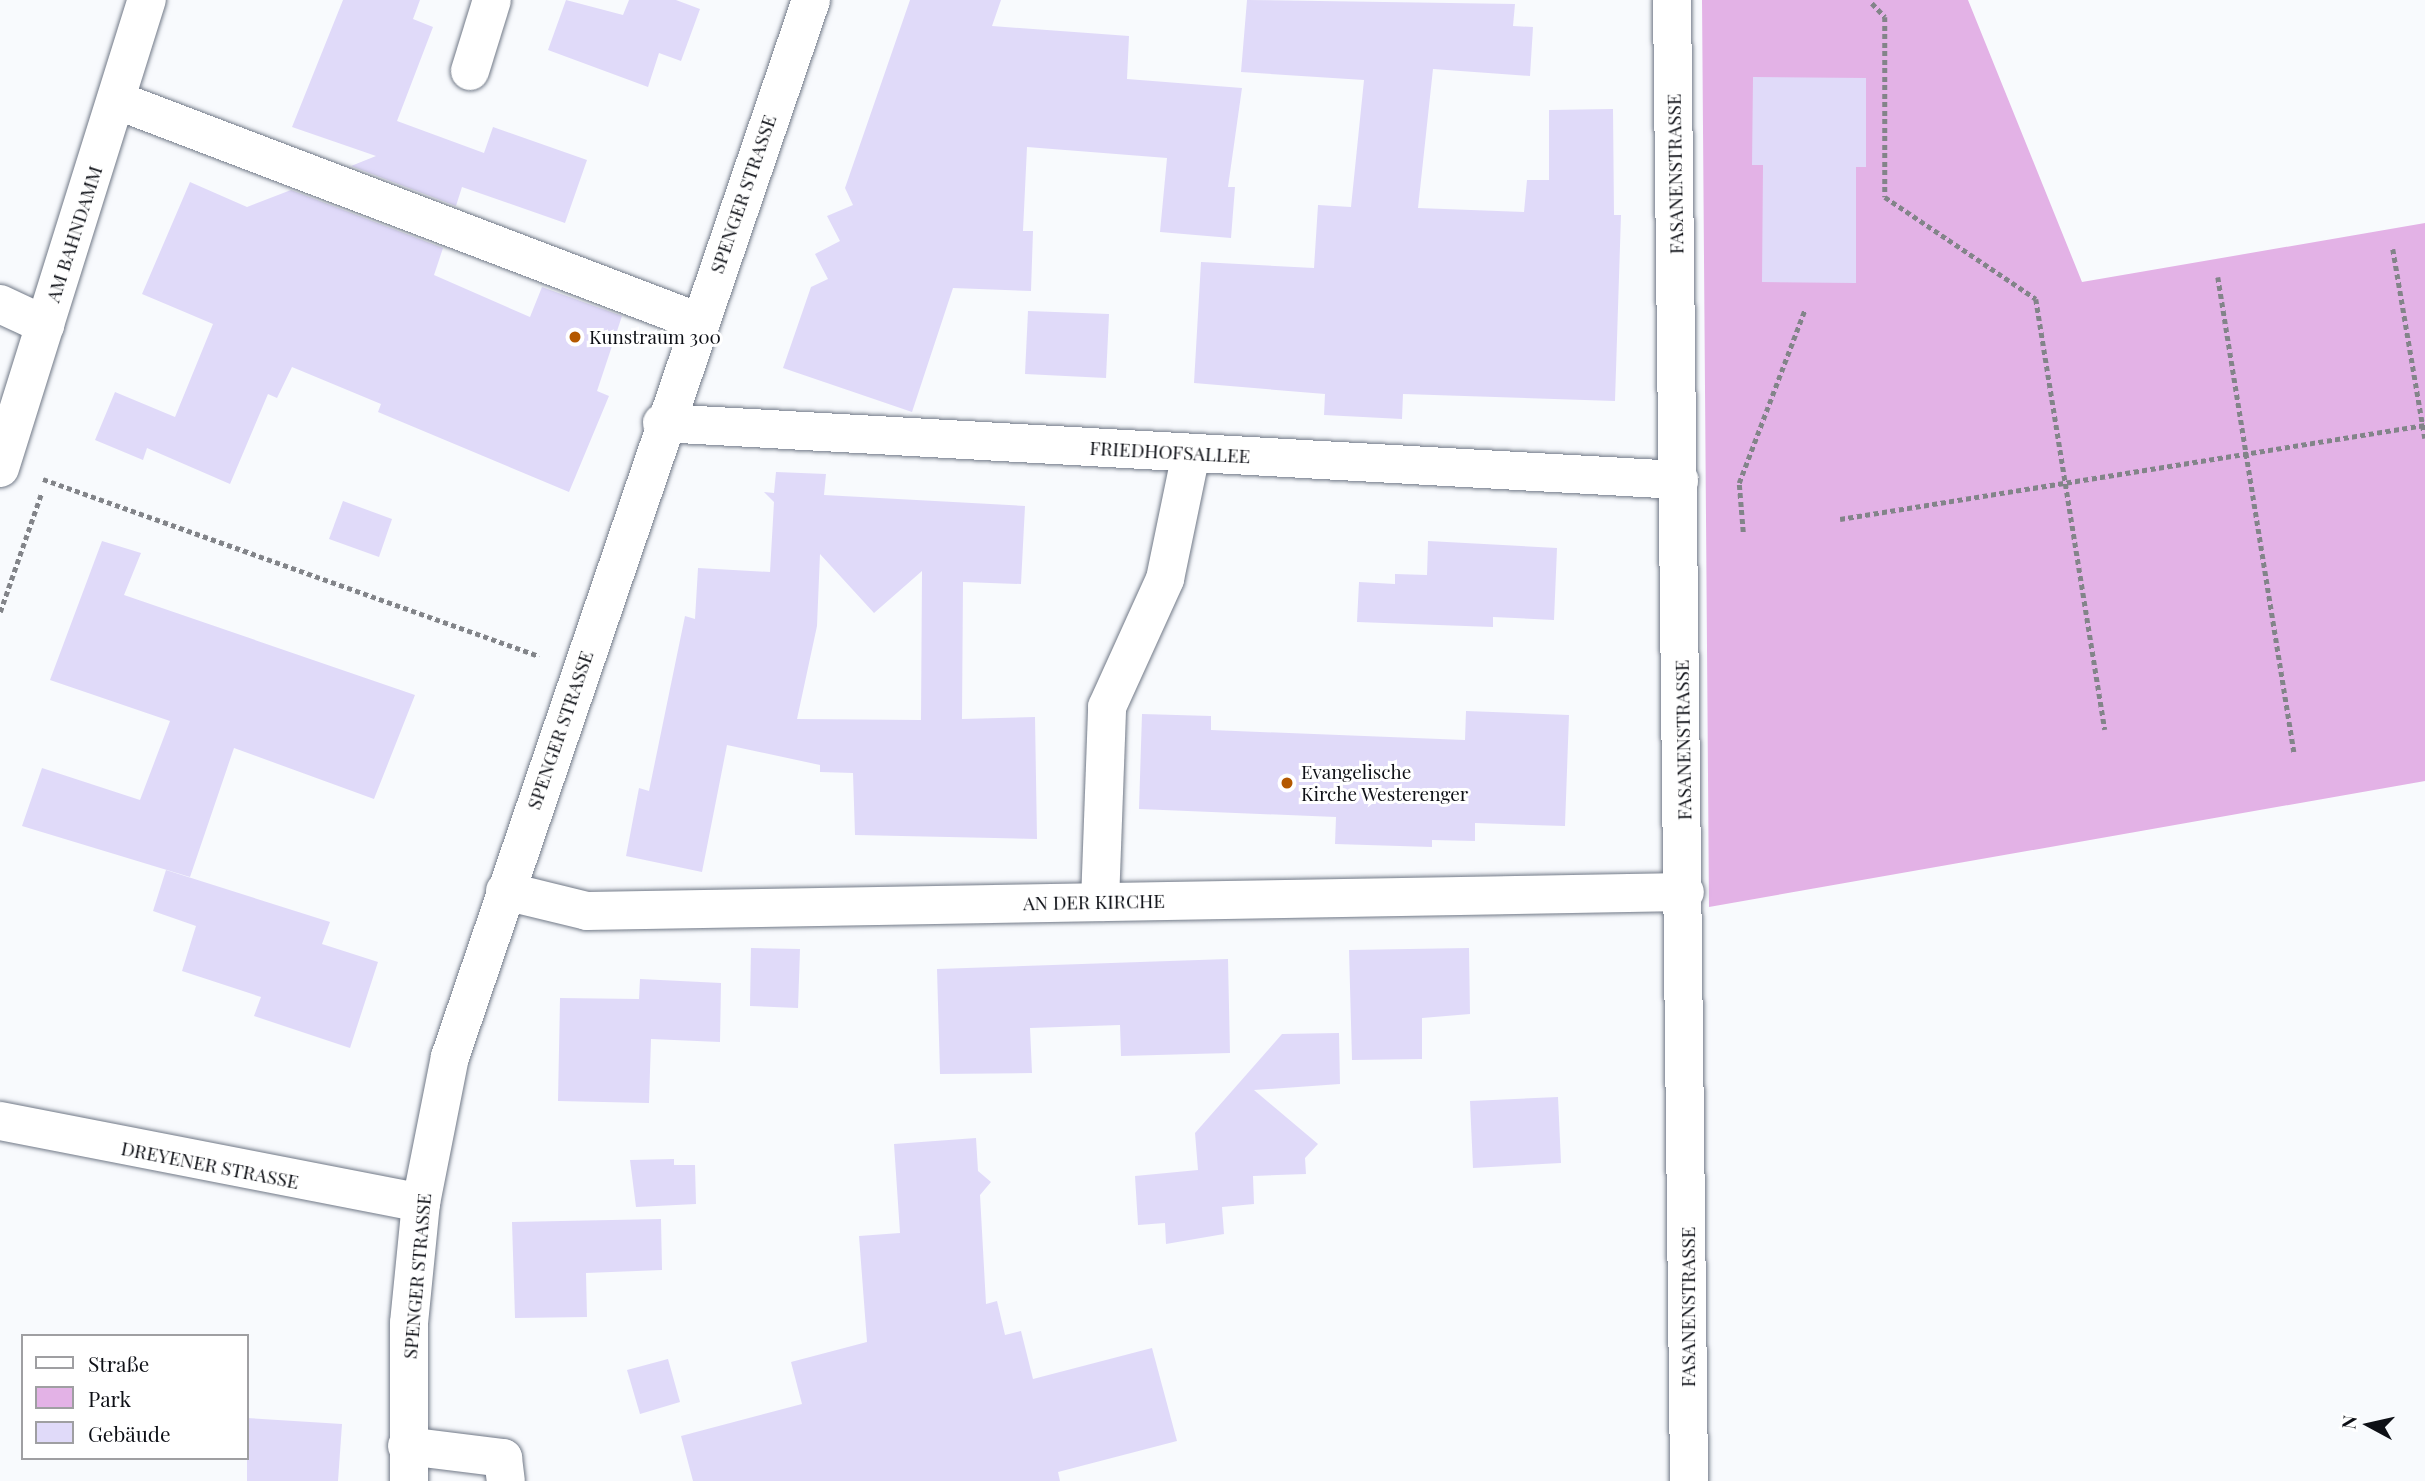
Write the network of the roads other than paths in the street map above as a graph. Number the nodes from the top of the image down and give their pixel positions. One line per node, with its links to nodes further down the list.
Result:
1 (147, 0): 6 (street, AM BAHNDAMM)
2 (492, 0): 5 (street)
3 (811, 0): 8 (street, SPENGER STRASSE)
4 (1672, 0): 13 (street, FASANENSTRASSE)
5 (470, 71)
6 (116, 100): 8 (street); 9 (street, AM BAHNDAMM)
7 (0, 304): 9 (street)
8 (699, 322): 10 (street, SPENGER STRASSE)
9 (45, 325): 12 (street, AM BAHNDAMM)
10 (662, 424): 11 (street, FRIEDHOFSALLEE); 14 (street, SPENGER STRASSE)
11 (1191, 454): 13 (street, FRIEDHOFSALLEE); 16 (street)
12 (0, 468)
13 (1679, 480): 15 (street, FASANENSTRASSE)
14 (505, 891): 16 (street, AN DER KIRCHE); 18 (street, SPENGER STRASSE)
15 (1685, 892): 16 (street, AN DER KIRCHE); 21 (street, FASANENSTRASSE)
16 (1100, 902)
17 (0, 1121): 18 (street, DREYENER STRASSE)
18 (421, 1203): 19 (street, SPENGER STRASSE)
19 (408, 1464): 20 (street)
20 (506, 1481)
21 (1689, 1481)

